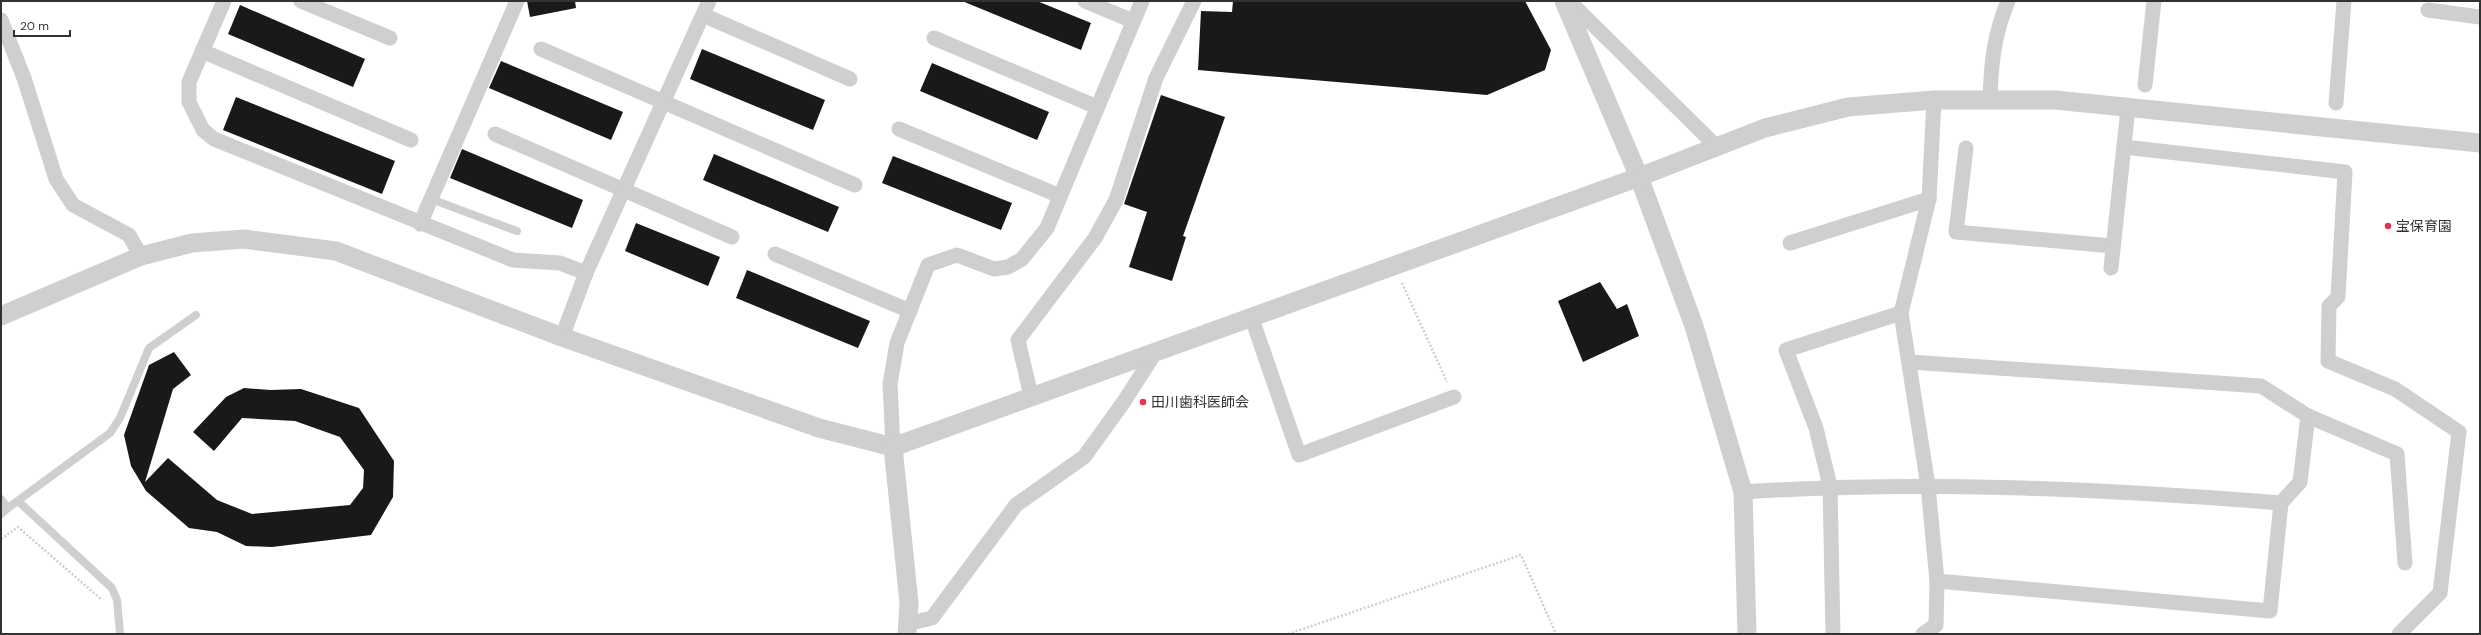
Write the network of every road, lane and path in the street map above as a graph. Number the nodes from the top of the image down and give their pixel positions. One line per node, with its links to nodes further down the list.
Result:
1 (224, 1): 21 (street)
2 (301, 1): 18 (street)
3 (517, 1): 42 (street)
4 (709, 1): 14 (street)
5 (1085, 1): 17 (street)
6 (1142, 1): 17 (street)
7 (1194, 1): 61 (street)
8 (1564, 1): 37 (street)
9 (1569, 1): 34 (street)
10 (2008, 1): 25 (street)
11 (2154, 1): 23 (street)
12 (2344, 1): 27 (street)
13 (2428, 10): 15 (street)
14 (703, 15): 22 (street); 26 (street)
15 (2480, 17)
16 (1, 20): 49 (street)
17 (1133, 21): 28 (street)
18 (390, 38)
19 (934, 38): 28 (street)
20 (541, 49): 26 (street)
21 (202, 52): 32 (street); 43 (street)
22 (850, 79)
23 (2145, 85)
24 (1934, 100): 25 (street); 34 (street); 41 (street)
25 (1990, 100): 29 (street)
26 (664, 102): 38 (street); 39 (street)
27 (2336, 103)
28 (1097, 107): 40 (street)
29 (2128, 108): 33 (street); 35 (street)
30 (898, 129): 40 (street)
31 (495, 134): 39 (street)
32 (411, 140)
33 (2480, 143)
34 (1717, 147): 37 (street)
35 (2124, 147): 47 (street); 84 (street)
36 (1966, 148): 47 (street)
37 (1640, 177): 50 (street); 67 (street)
38 (855, 185)
39 (624, 190): 45 (street); 52 (street)
40 (1060, 196): 53 (street)
41 (1929, 198): 46 (street); 54 (street)
42 (431, 199): 43 (street); 44 (lane)
43 (420, 224): 52 (street)
44 (517, 231)
45 (732, 237)
46 (1790, 243)
47 (2113, 246): 51 (street)
48 (775, 254): 53 (street)
49 (141, 256): 56 (street); 58 (street)
50 (1394, 265): 57 (street); 62 (path)
51 (2111, 268)
52 (586, 273): 58 (street)
53 (910, 311): 64 (street)
54 (1902, 313): 60 (street); 65 (street)
55 (196, 315): 69 (lane)
56 (1, 316)
57 (1251, 316): 59 (street); 62 (street)
58 (562, 337): 64 (street)
59 (1157, 350): 61 (street); 77 (street)
60 (1910, 362): 63 (street); 66 (street)
61 (1031, 396): 64 (street)
62 (1454, 397)
63 (2308, 416): 70 (street); 74 (street)
64 (893, 447): 77 (street)
65 (1830, 486): 66 (street); 67 (street); 82 (street)
66 (1928, 486): 70 (street); 75 (street)
67 (1743, 492): 81 (street)
68 (1, 499): 71 (lane)
69 (18, 501): 71 (lane); 78 (lane)
70 (2281, 503): 75 (street)
71 (8, 508): 72 (lane)
72 (1, 514)
73 (1, 539): 76 (path)
74 (2405, 563)
75 (1937, 581): 83 (street)
76 (104, 604)
77 (907, 629)
78 (120, 634)
79 (1288, 634): 80 (path)
80 (1556, 634)
81 (1747, 634)
82 (1833, 634)
83 (1923, 634)
84 (2399, 634)

